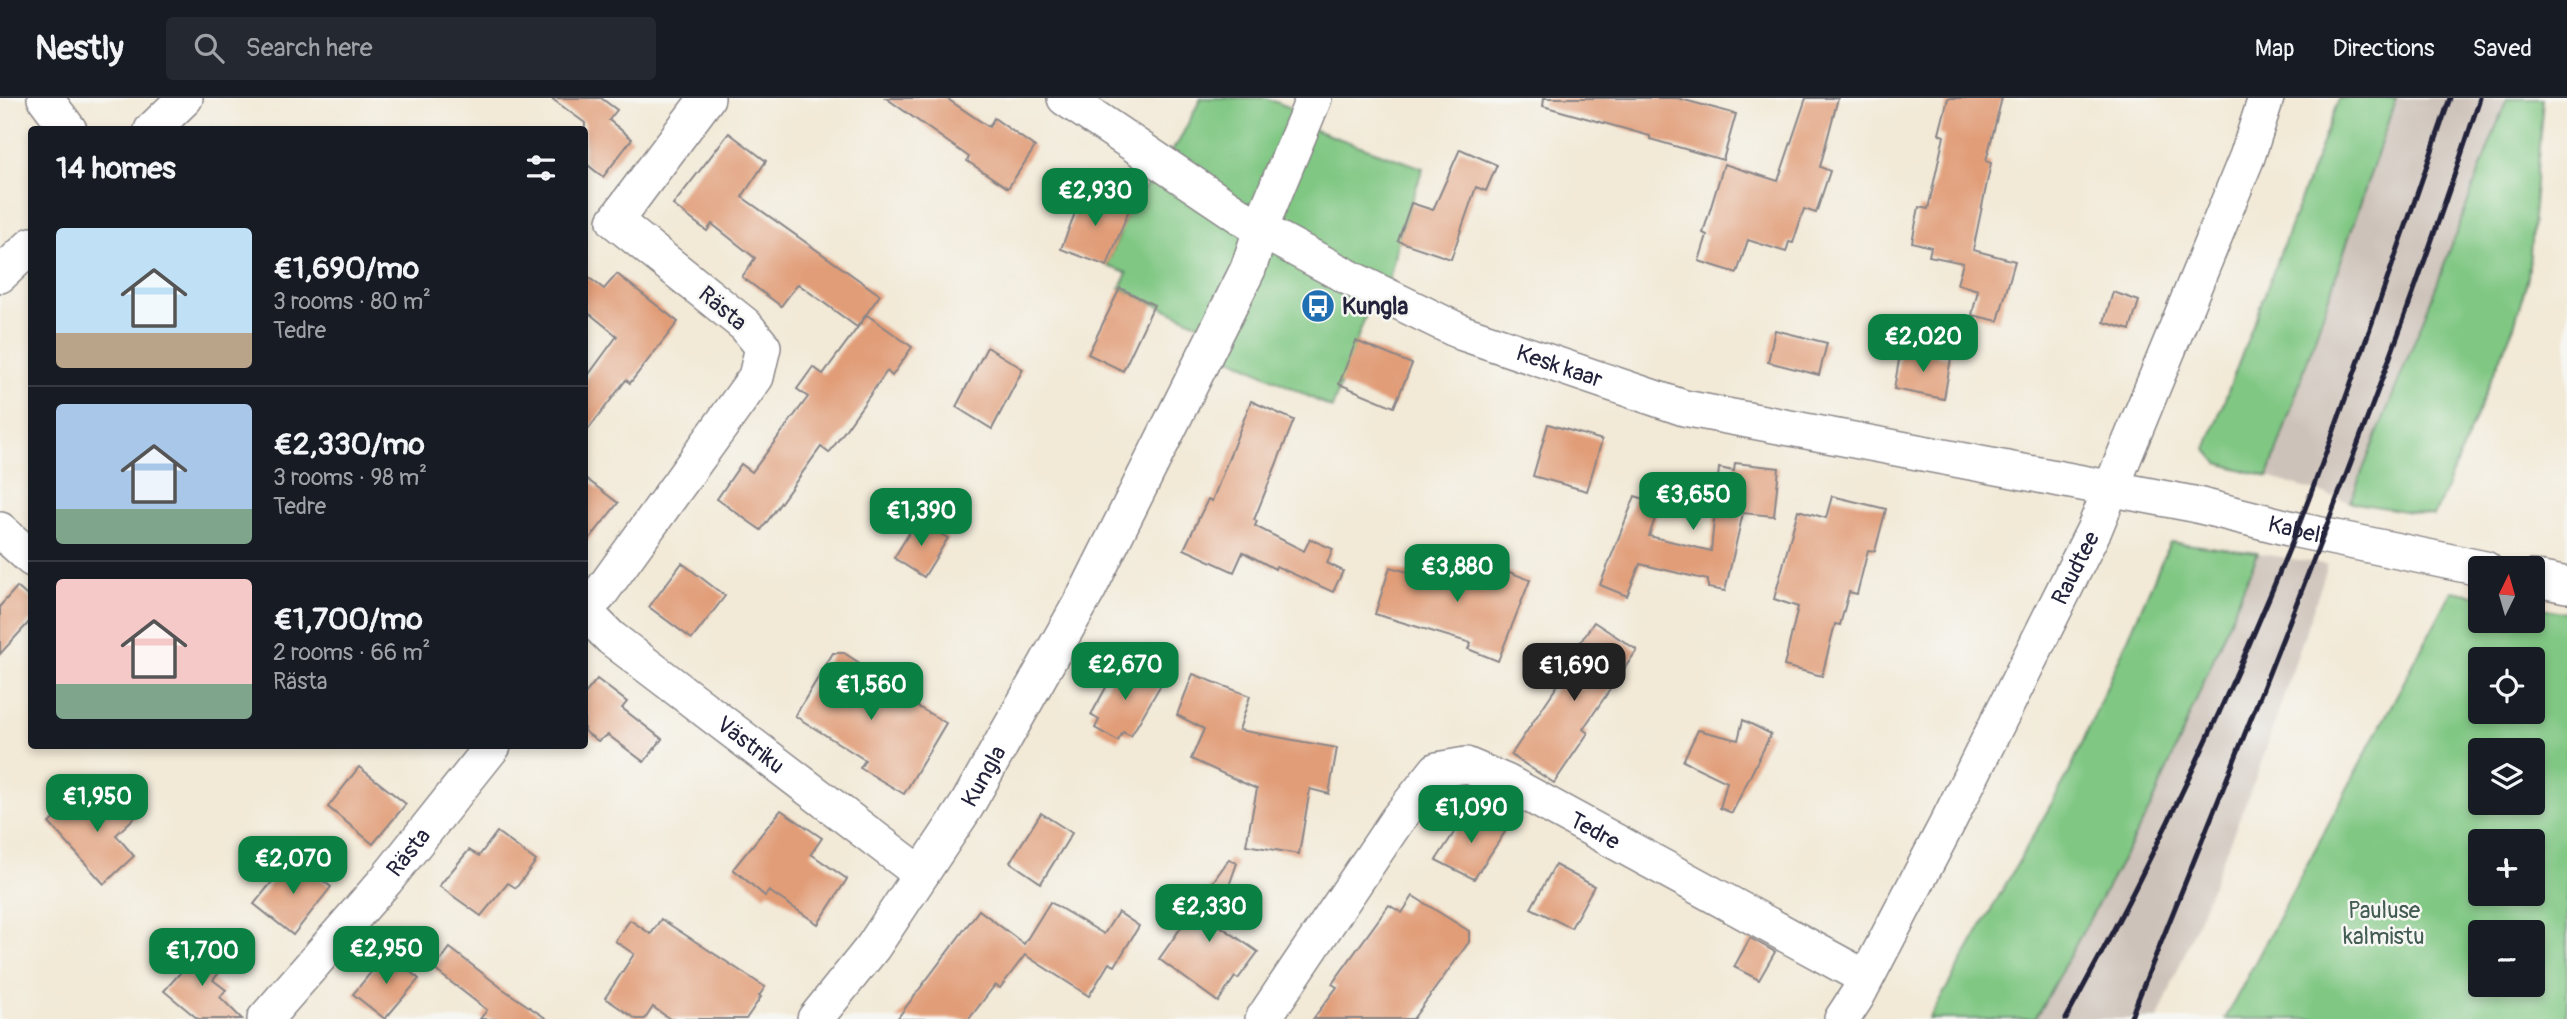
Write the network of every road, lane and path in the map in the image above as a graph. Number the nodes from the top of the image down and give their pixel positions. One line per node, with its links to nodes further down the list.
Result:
1 (45, 98): 7 (street)
2 (185, 98): 8 (street)
3 (707, 98): 18 (street, Rästa)
4 (1065, 98): 9 (street, Kesk kaar)
5 (1314, 98): 9 (street, Kungla)
6 (2266, 98): 12 (street, Raudtee)
7 (66, 126)
8 (156, 126)
9 (1261, 230): 12 (street, Kesk kaar); 21 (street, Kungla)
10 (28, 249): 11 (street)
11 (0, 275)
12 (2110, 490): 15 (street, Kabeli); 22 (street, Raudtee)
13 (0, 530): 14 (street)
14 (28, 555)
15 (2468, 565)
16 (2545, 581): 17 (street)
17 (2567, 585)
18 (588, 606)
19 (588, 614): 21 (street, Västriku)
20 (491, 749): 23 (street, Rästa)
21 (921, 874): 24 (street, Kungla)
22 (1866, 978): 25 (street, Tedre); 26 (street, Raudtee)
23 (265, 1019)
24 (815, 1019)
25 (1263, 1019)
26 (1842, 1019)

